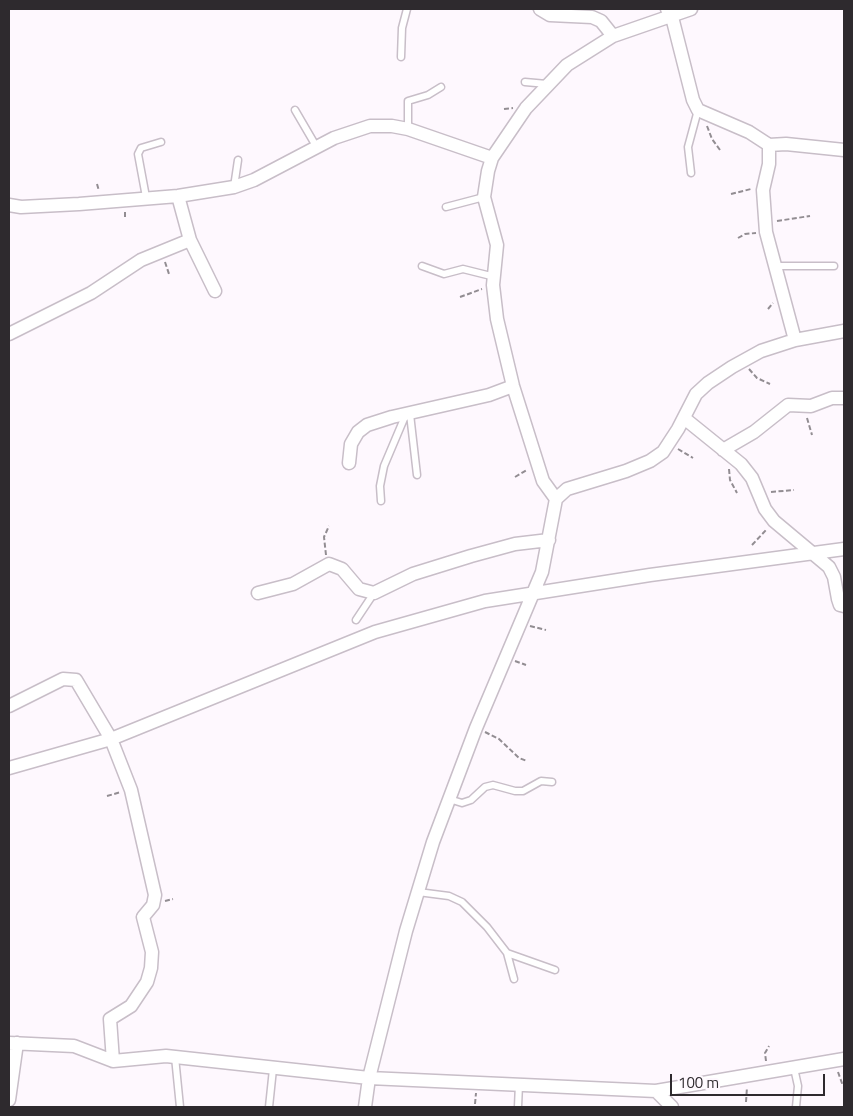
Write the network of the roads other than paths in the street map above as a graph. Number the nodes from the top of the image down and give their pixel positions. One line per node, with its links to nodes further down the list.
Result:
1 (407, 9): 6 (lane)
2 (540, 9): 5 (street)
3 (691, 9): 4 (street)
4 (670, 13): 5 (street); 11 (street)
5 (613, 36): 8 (street)
6 (401, 57)
7 (524, 82): 8 (lane)
8 (547, 84): 17 (street)
9 (441, 87): 12 (lane)
10 (295, 110): 15 (lane)
11 (702, 113): 14 (street); 19 (lane)
12 (408, 129): 15 (street); 17 (street)
13 (161, 142): 22 (lane)
14 (769, 145): 16 (street); 28 (street)
15 (316, 146): 20 (street)
16 (844, 150)
17 (492, 158): 23 (street)
18 (238, 160): 20 (lane)
19 (691, 173)
20 (234, 187): 21 (street)
21 (178, 196): 22 (street); 26 (street)
22 (146, 197): 24 (street)
23 (484, 197): 25 (lane); 30 (street)
24 (9, 205)
25 (446, 207)
26 (190, 240): 31 (street); 33 (street)
27 (422, 266): 30 (lane)
28 (776, 266): 29 (lane); 34 (street)
29 (834, 266)
30 (494, 281): 35 (street)
31 (215, 291)
32 (844, 331): 34 (street)
33 (9, 334)
34 (795, 340): 38 (street)
35 (513, 386): 37 (street); 42 (street)
36 (844, 398): 39 (street)
37 (408, 414): 40 (street); 41 (lane); 43 (lane)
38 (684, 418): 39 (street); 42 (street)
39 (727, 453): 46 (street)
40 (350, 463)
41 (417, 475)
42 (556, 499): 44 (street)
43 (381, 501)
44 (549, 540): 47 (street); 49 (street)
45 (844, 549): 46 (street)
46 (812, 554): 47 (street); 50 (street)
47 (535, 592): 53 (street); 56 (street)
48 (258, 593): 49 (street)
49 (374, 593): 51 (lane)
50 (844, 606)
51 (356, 620)
52 (9, 706): 53 (street)
53 (111, 739): 54 (street); 64 (street)
54 (9, 768)
55 (552, 782): 56 (lane)
56 (448, 798): 57 (street)
57 (418, 892): 58 (lane); 67 (street)
58 (506, 953): 59 (lane); 60 (lane)
59 (554, 970)
60 (514, 979)
61 (13, 1043): 64 (street); 70 (street)
62 (175, 1057): 64 (street); 66 (street); 71 (lane)
63 (839, 1060): 65 (street)
64 (113, 1061)
65 (794, 1068): 69 (street); 76 (lane)
66 (273, 1069): 67 (street); 72 (lane)
67 (369, 1078): 68 (street); 73 (street)
68 (519, 1083): 69 (street); 74 (lane)
69 (656, 1090): 75 (street)
70 (9, 1100)
71 (180, 1107)
72 (269, 1107)
73 (365, 1107)
74 (518, 1107)
75 (672, 1107)
76 (796, 1107)

